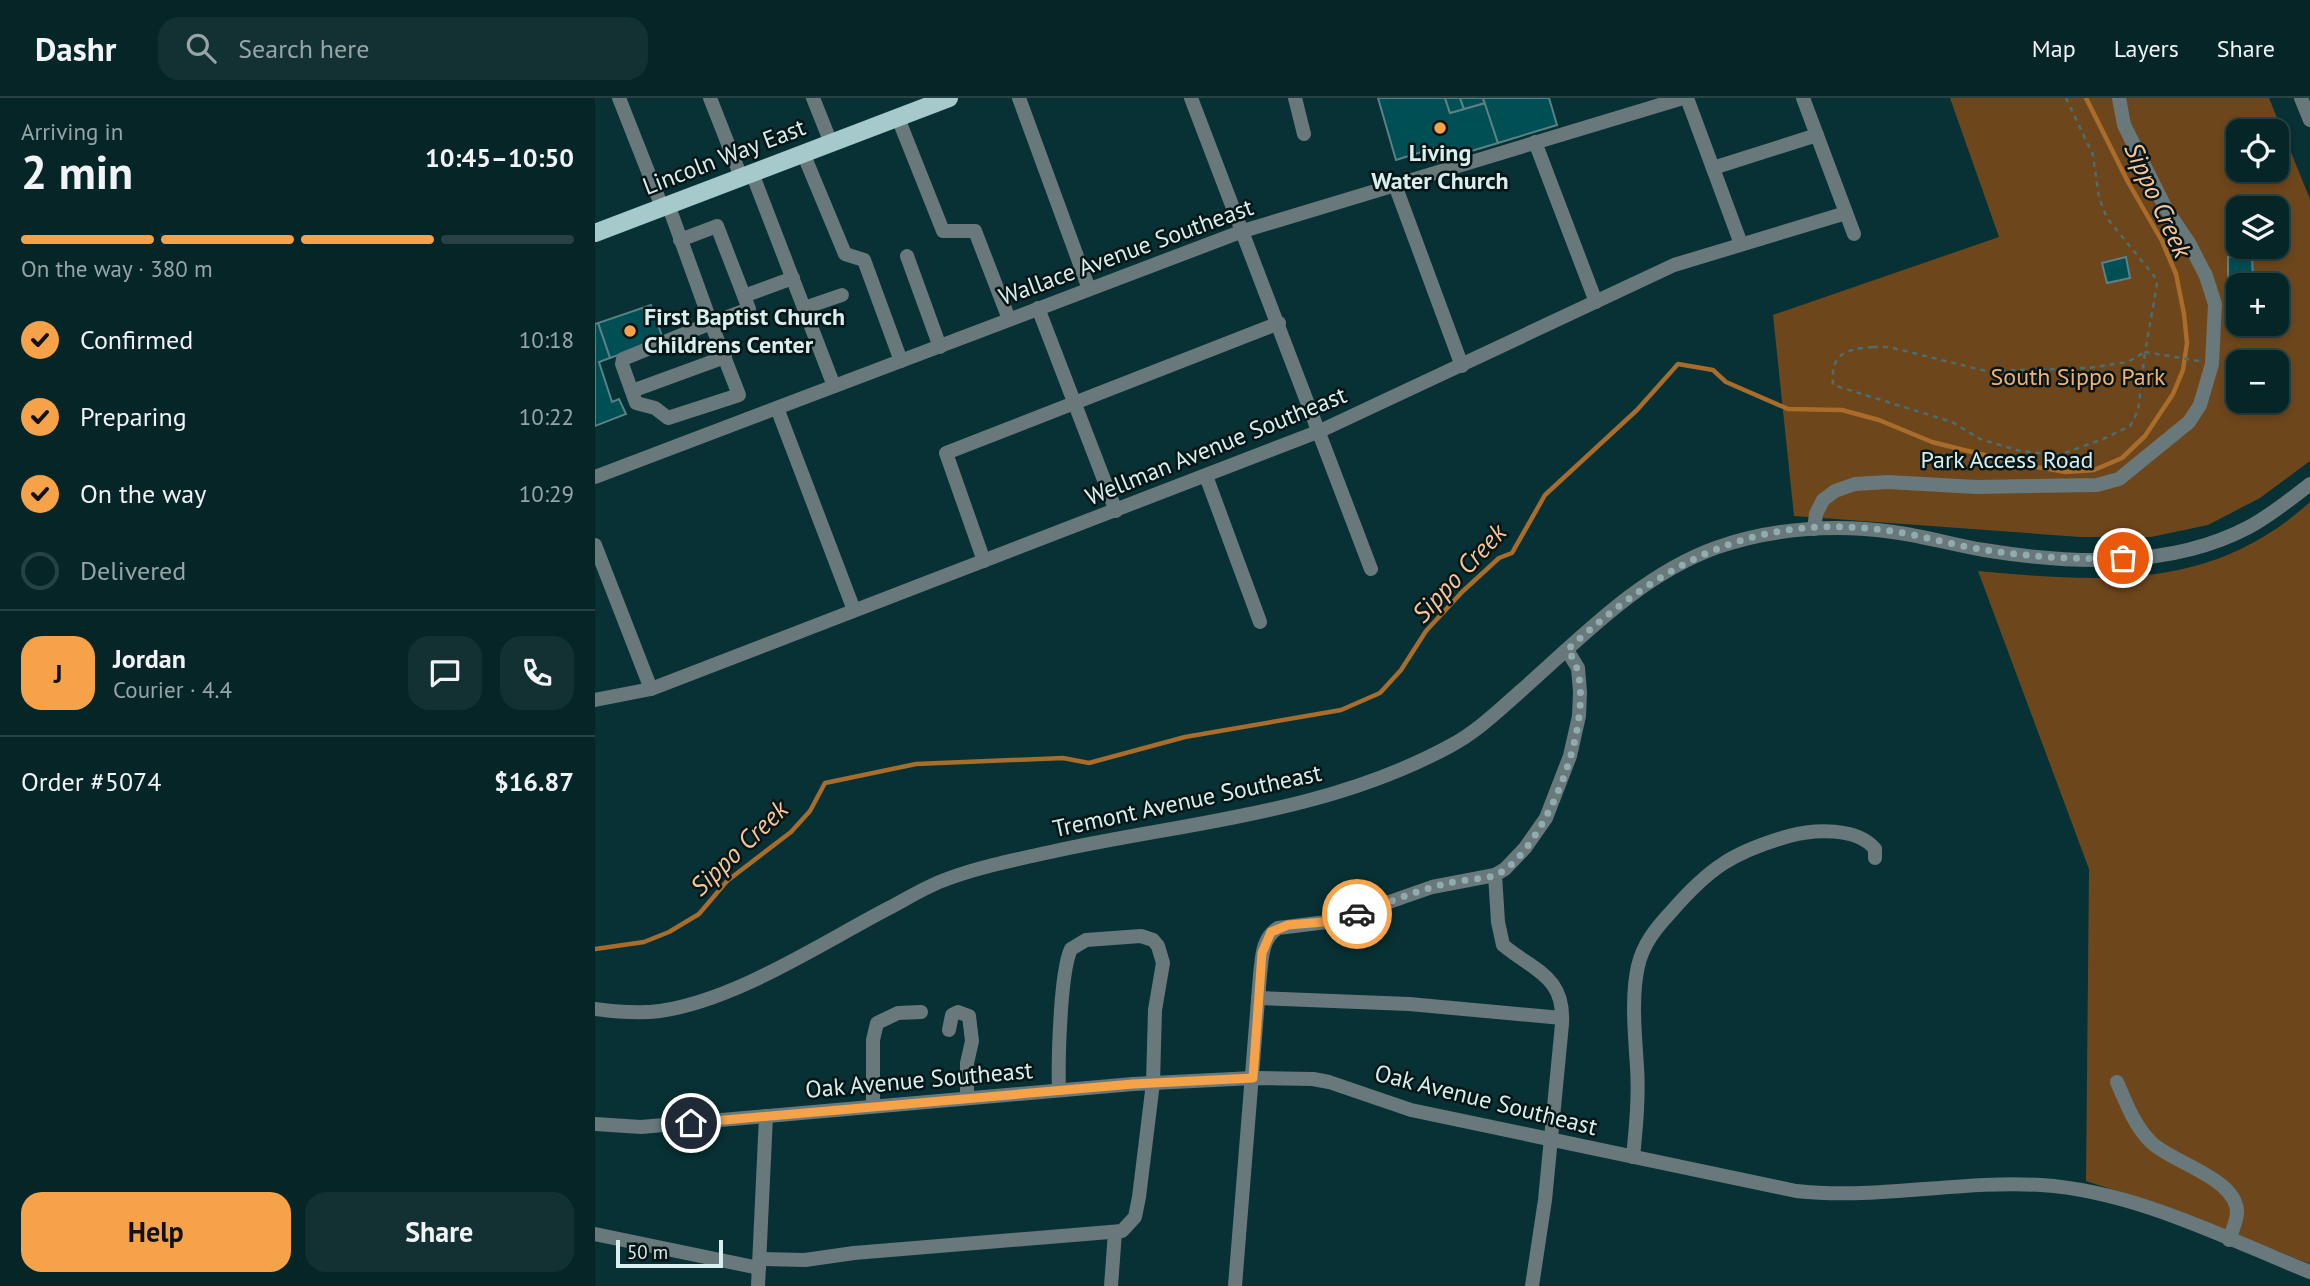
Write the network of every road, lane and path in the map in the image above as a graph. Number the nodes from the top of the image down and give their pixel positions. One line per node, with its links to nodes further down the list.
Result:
1 (619, 98): 24 (street)
2 (710, 98): 22 (street)
3 (813, 98): 19 (street)
4 (949, 98): 13 (main road, Lincoln Way East)
5 (1019, 98): 33 (street)
6 (1191, 98): 26 (street)
7 (1295, 98): 16 (street)
8 (1685, 98): 18 (street, Wallace Avenue Southeast); 21 (street)
9 (1803, 98): 17 (street)
10 (2066, 98): 43 (path)
11 (2119, 98): 59 (street, Park Access Road)
12 (2301, 98): 15 (street)
13 (918, 104): 14 (main road, Lincoln Way East)
14 (898, 118): 19 (main road, Lincoln Way East); 39 (street)
15 (2310, 120)
16 (1304, 134)
17 (1817, 135): 21 (street); 25 (street)
18 (1535, 142): 23 (street, Wallace Avenue Southeast); 36 (street)
19 (831, 143): 20 (main road, Lincoln Way East)
20 (803, 153): 22 (main road, Lincoln Way East); 46 (street)
21 (1713, 168): 30 (street)
22 (746, 175): 24 (main road, Lincoln Way East); 32 (street)
23 (1395, 185): 26 (street, Wallace Avenue Southeast); 47 (street)
24 (665, 206): 27 (main road, Lincoln Way East); 29 (street)
25 (1846, 213): 28 (street); 30 (street, Wellman Avenue Southeast)
26 (1243, 232): 33 (street, Wallace Avenue Southeast); 41 (street)
27 (595, 233)
28 (1854, 234)
29 (680, 240): 35 (street); 40 (street)
30 (1741, 244): 36 (street, Wellman Avenue Southeast)
31 (907, 256): 42 (street)
32 (793, 278): 35 (street); 37 (street)
33 (1089, 289): 38 (street, Wallace Avenue Southeast)
34 (842, 295): 37 (street)
35 (744, 296): 40 (street)
36 (1596, 302): 47 (street, Wellman Avenue Southeast)
37 (804, 308): 48 (street)
38 (1038, 308): 39 (street, Wallace Avenue Southeast); 51 (street)
39 (1009, 319): 42 (street, Wallace Avenue Southeast)
40 (711, 323): 44 (street); 49 (street)
41 (1279, 323): 51 (street); 54 (street)
42 (940, 347): 46 (street, Wallace Avenue Southeast)
43 (2145, 352): 43 (path); 45 (path)
44 (725, 358): 49 (street); 50 (street)
45 (2196, 360)
46 (901, 361): 48 (street, Wallace Avenue Southeast)
47 (1462, 366): 54 (street, Wellman Avenue Southeast)
48 (834, 386): 52 (street, Wallace Avenue Southeast)
49 (632, 391): 50 (street)
50 (739, 395): 53 (street)
51 (1074, 402): 58 (street); 61 (street)
52 (777, 408): 53 (street, Wallace Avenue Southeast); 63 (street)
53 (749, 418): 56 (street, Wallace Avenue Southeast)
54 (1320, 432): 55 (street, Wellman Avenue Southeast); 62 (street)
55 (1206, 476): 58 (street, Wellman Avenue Southeast); 64 (street)
56 (595, 477)
57 (2310, 484): 59 (street, Tremont Avenue Southeast)
58 (1116, 511): 61 (street, Wellman Avenue Southeast)
59 (1815, 529): 65 (street, Tremont Avenue Southeast)
60 (595, 545): 66 (street)
61 (984, 561): 63 (street, Wellman Avenue Southeast)
62 (1371, 569)
63 (854, 610): 66 (street, Wellman Avenue Southeast)
64 (1260, 622)
65 (1567, 650): 69 (street); 71 (street, Tremont Avenue Southeast)
66 (651, 689): 67 (street, Wellman Avenue Southeast)
67 (595, 701)
68 (1875, 858): 84 (street)
69 (1495, 876): 70 (street); 73 (street)
70 (1258, 998): 73 (street); 75 (street)
71 (595, 1009)
72 (921, 1012): 80 (street)
73 (1562, 1018): 83 (street)
74 (949, 1030): 79 (street)
75 (1253, 1078): 77 (street, Oak Avenue Southeast); 83 (street, Oak Avenue Southeast); 92 (street)
76 (2117, 1082): 87 (street)
77 (1153, 1083): 78 (street, Oak Avenue Southeast); 78 (street); 85 (street)
78 (1059, 1090): 79 (street, Oak Avenue Southeast)
79 (967, 1098): 80 (street, Oak Avenue Southeast)
80 (873, 1106): 81 (street, Oak Avenue Southeast)
81 (766, 1116): 82 (street, Oak Avenue Southeast); 88 (street)
82 (595, 1124)
83 (1550, 1140): 84 (street, Oak Avenue Southeast); 93 (street)
84 (1633, 1157): 87 (street, Oak Avenue Southeast)
85 (1115, 1232): 88 (street); 91 (street)
86 (599, 1236): 88 (street)
87 (2229, 1240): 89 (street, Oak Avenue Southeast)
88 (760, 1264): 90 (street)
89 (2310, 1272)
90 (758, 1286)
91 (1111, 1286)
92 (1235, 1286)
93 (1532, 1286)

